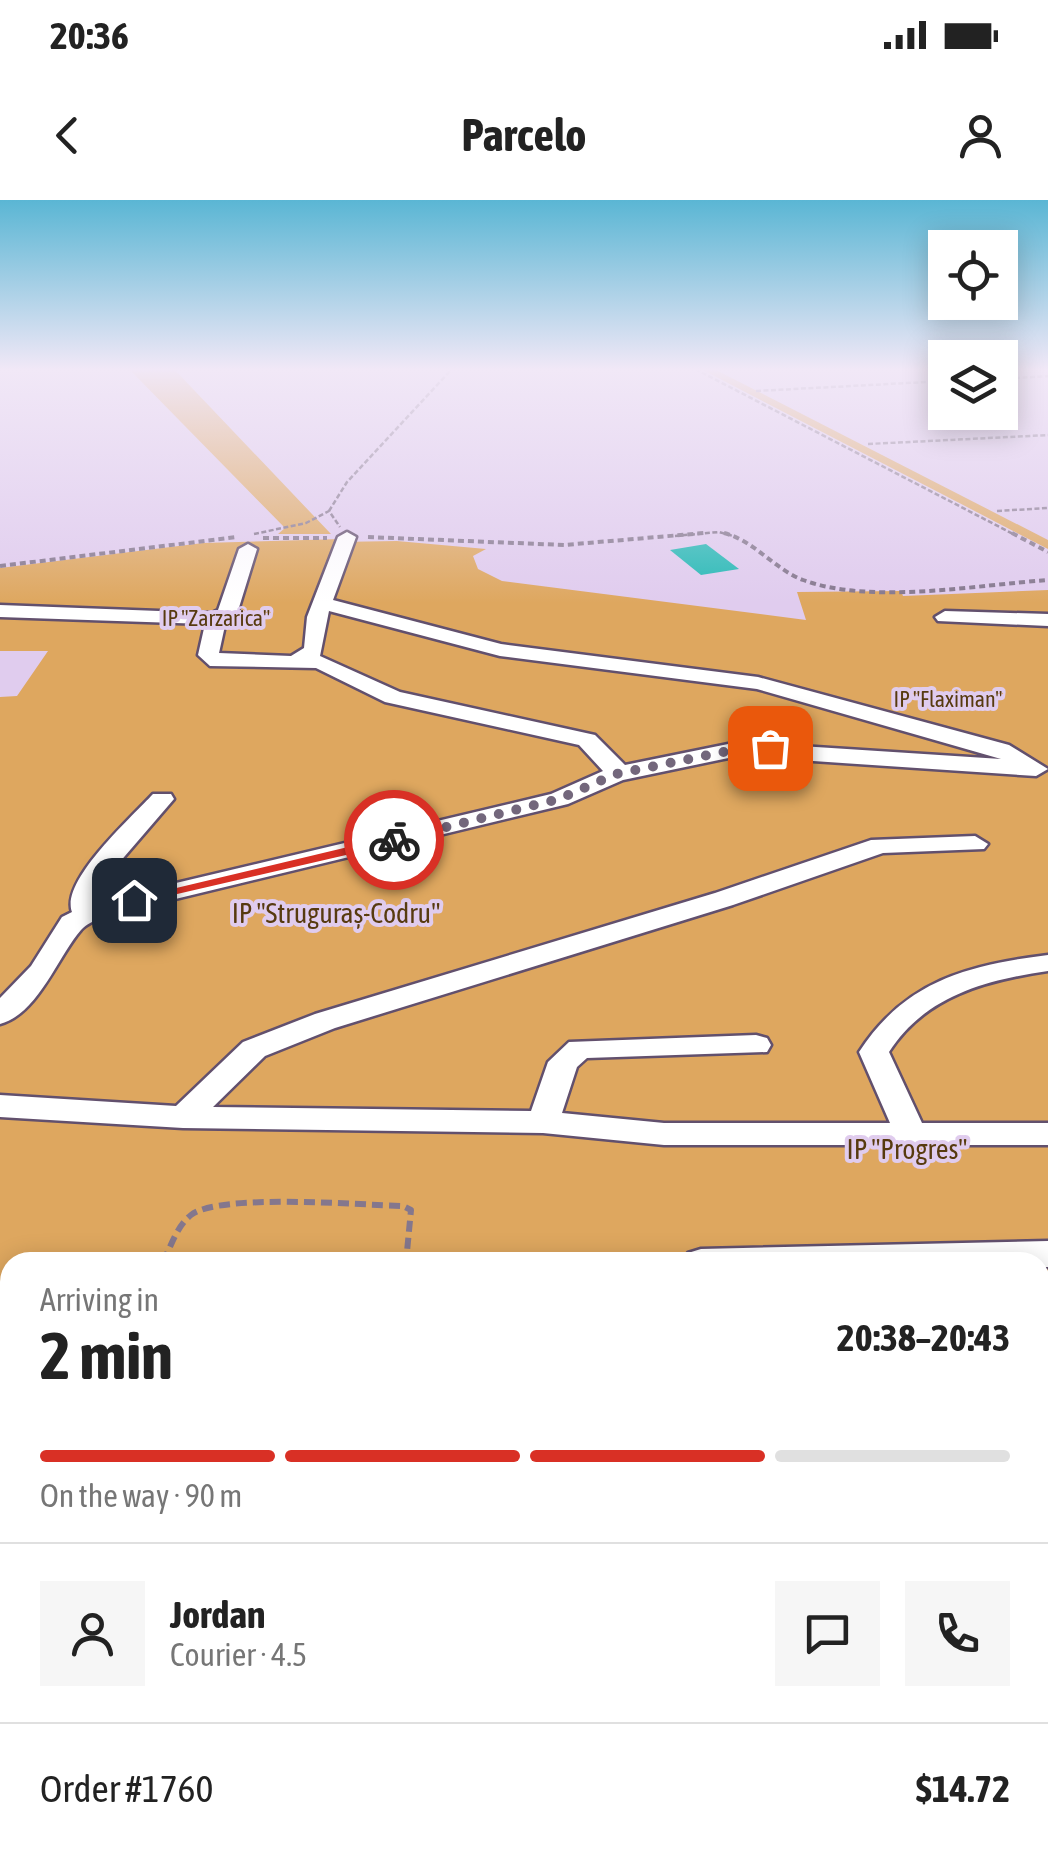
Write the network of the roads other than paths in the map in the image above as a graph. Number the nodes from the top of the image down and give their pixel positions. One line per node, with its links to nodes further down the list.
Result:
1 (347, 537): 3 (street)
2 (250, 543): 6 (street)
3 (322, 603): 8 (street); 9 (street)
4 (0, 611): 6 (street)
5 (945, 617): 7 (street)
6 (213, 619): 8 (street)
7 (1048, 620)
8 (298, 660): 10 (street)
9 (1042, 769): 10 (street)
10 (616, 774): 13 (street)
11 (162, 799): 13 (street)
12 (975, 844): 18 (street)
13 (86, 913): 15 (street)
14 (1048, 963): 20 (street)
15 (0, 1016)
16 (756, 1045): 19 (street)
17 (0, 1106): 18 (street)
18 (183, 1116): 19 (street)
19 (543, 1122): 20 (street)
20 (910, 1133): 21 (street)
21 (1048, 1134)

